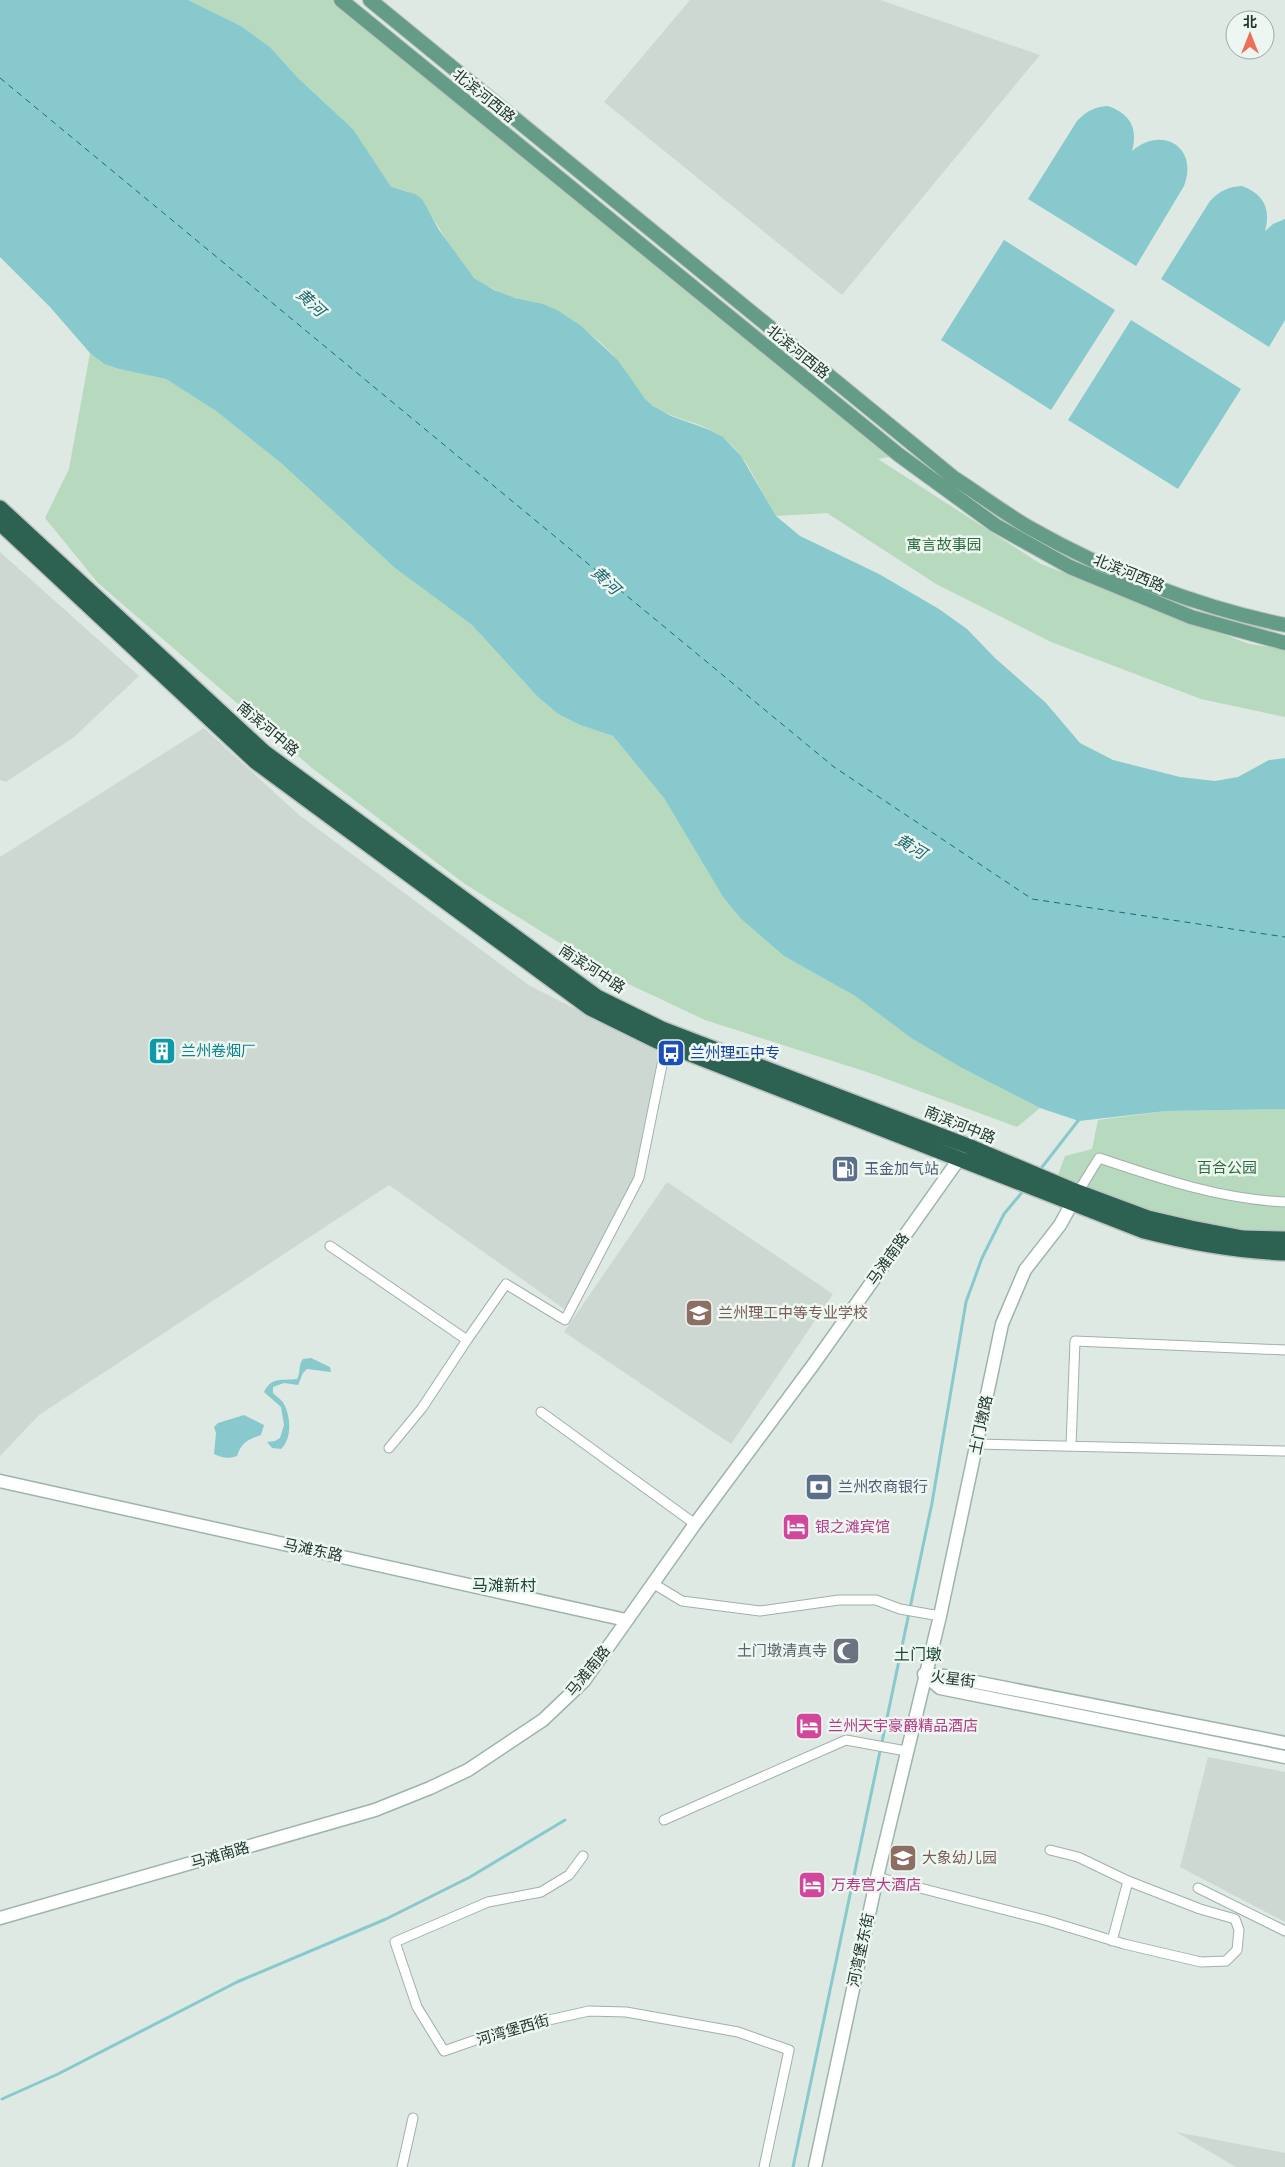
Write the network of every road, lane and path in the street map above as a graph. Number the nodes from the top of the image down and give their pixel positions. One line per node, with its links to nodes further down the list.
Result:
1 (341, 0): 6 (main road, 北滨河西路)
2 (370, 0): 5 (main road, 北滨河西路)
3 (0, 508): 8 (highway, 南滨河中路)
4 (0, 523): 7 (highway, 南滨河中路)
5 (1285, 625)
6 (1285, 643)
7 (666, 1045): 9 (highway, 南滨河中路); 16 (street)
8 (968, 1146): 9 (main road, 马滩南路); 10 (highway, 南滨河中路)
9 (960, 1159): 10 (highway, 南滨河中路); 24 (main road, 马滩南路)
10 (996, 1166): 11 (highway, 南滨河中路)
11 (1075, 1198): 12 (street); 13 (highway, 南滨河中路); 15 (highway, 南滨河中路); 19 (main road, 土门墩路)
12 (1285, 1202)
13 (1285, 1239)
14 (330, 1246): 16 (street)
15 (1285, 1253)
16 (467, 1340): 21 (street)
17 (1285, 1350): 20 (street)
18 (541, 1412): 24 (street)
19 (976, 1444): 20 (street); 26 (main road, 土门墩路)
20 (1071, 1446): 22 (street)
21 (389, 1448)
22 (1285, 1451)
23 (0, 1481): 27 (main road, 马滩东路)
24 (695, 1524): 25 (main road, 马滩南路)
25 (654, 1584): 26 (street); 27 (main road, 马滩南路)
26 (940, 1616): 28 (main road, 土门墩路)
27 (626, 1620): 38 (main road, 马滩南路)
28 (924, 1674): 29 (main road, 火星街); 30 (main road, 河湾堡东街); 31 (main road, 火星街)
29 (1285, 1743)
30 (906, 1751): 32 (street); 35 (main road, 河湾堡东街)
31 (1285, 1757)
32 (664, 1820)
33 (1050, 1850): 36 (street)
34 (583, 1856): 43 (street, 河湾堡西街)
35 (877, 1877): 40 (street); 44 (main road, 河湾堡东街)
36 (1128, 1881): 40 (street); 40 (street)
37 (1198, 1888): 39 (street)
38 (0, 1918)
39 (1285, 1931)
40 (1112, 1941)
41 (413, 2118): 42 (street)
42 (402, 2167)
43 (764, 2167)
44 (815, 2167)

